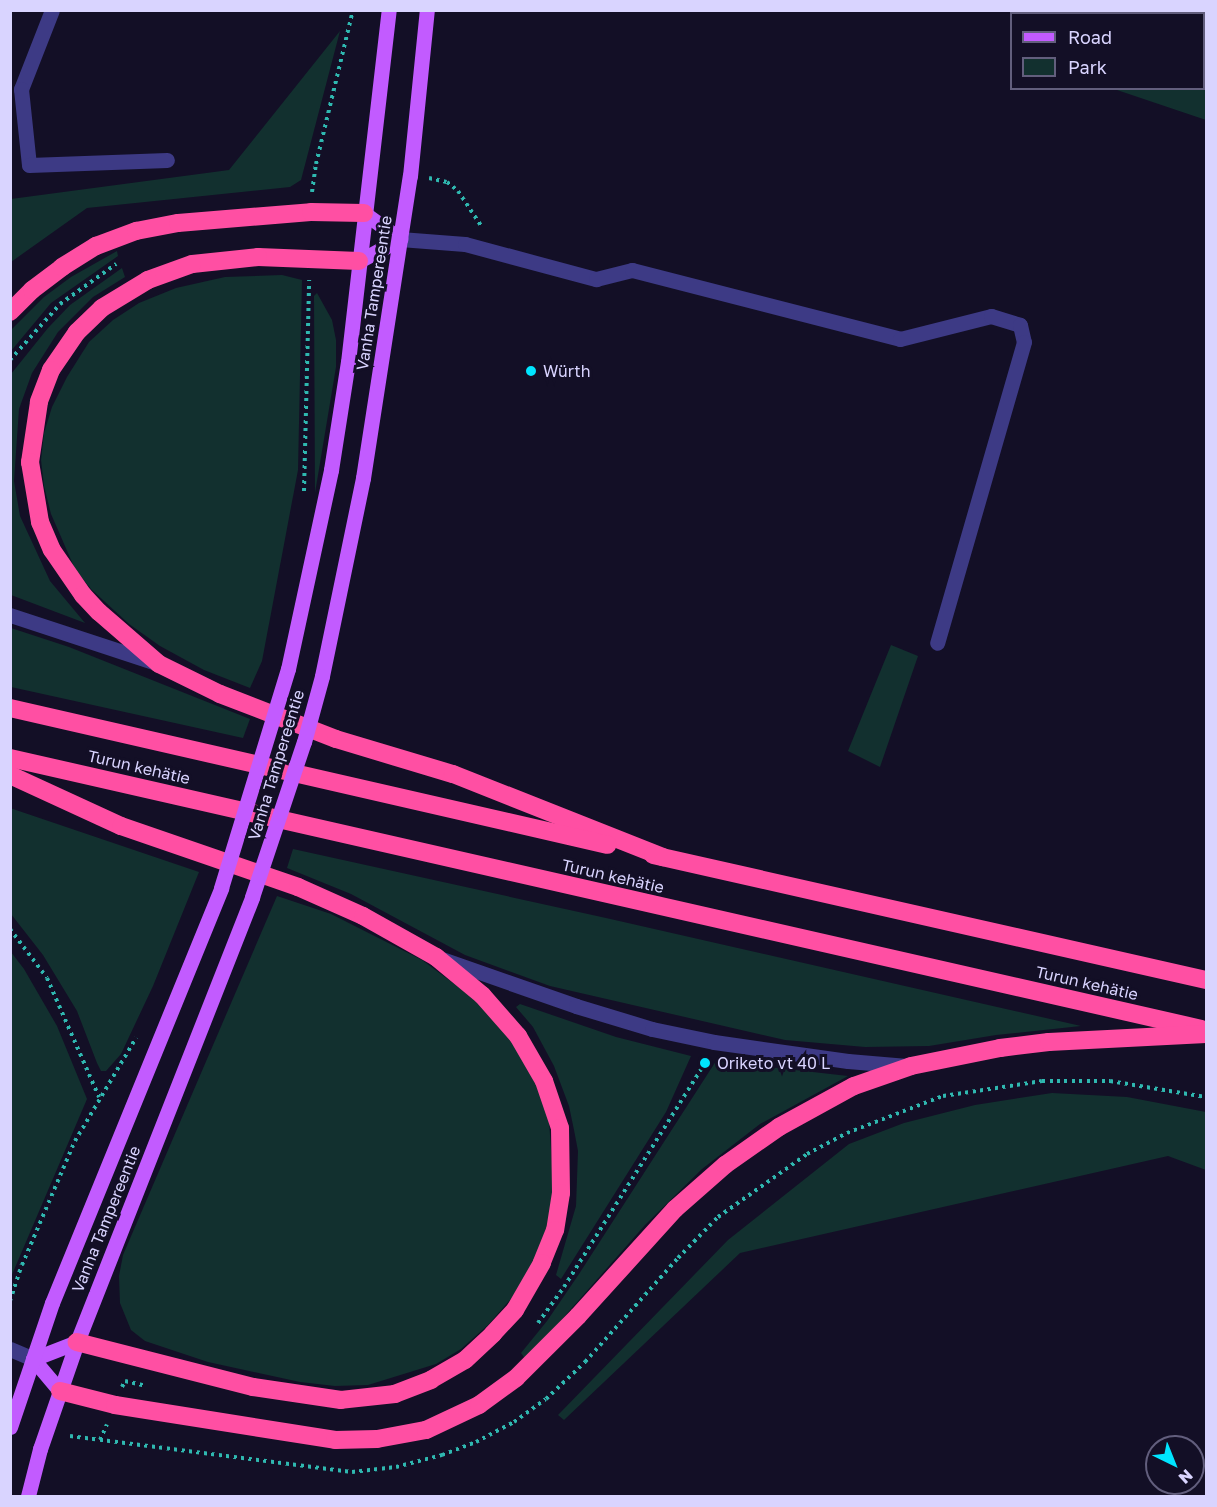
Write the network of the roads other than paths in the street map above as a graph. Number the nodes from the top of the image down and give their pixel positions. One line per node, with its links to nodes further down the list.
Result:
1 (52, 10): 4 (lane)
2 (389, 10): 5 (main road, Vanha Tampereentie)
3 (427, 10): 6 (main road, Vanha Tampereentie)
4 (167, 160)
5 (364, 213): 6 (main road); 7 (main road, Vanha Tampereentie); 8 (highway)
6 (400, 239): 7 (main road); 10 (lane); 21 (main road, Vanha Tampereentie, bridge)
7 (358, 261): 11 (highway); 23 (main road, Vanha Tampereentie, bridge)
8 (10, 312)
9 (10, 615): 11 (lane)
10 (937, 643)
11 (159, 664): 15 (highway)
12 (10, 708): 15 (highway, Turun kehätie)
13 (10, 758): 18 (highway, Turun kehätie)
14 (10, 775): 16 (highway)
15 (663, 857): 17 (highway, Turun kehätie)
16 (436, 957): 20 (lane); 21 (highway)
17 (1206, 980)
18 (1206, 1030)
19 (1206, 1034): 20 (highway)
20 (911, 1066): 24 (highway)
21 (77, 1342): 23 (main road); 24 (main road, Vanha Tampereentie)
22 (10, 1349): 23 (lane)
23 (33, 1359): 24 (main road); 25 (main road, Vanha Tampereentie)
24 (60, 1391): 26 (main road, Vanha Tampereentie)
25 (10, 1427)
26 (28, 1497)

